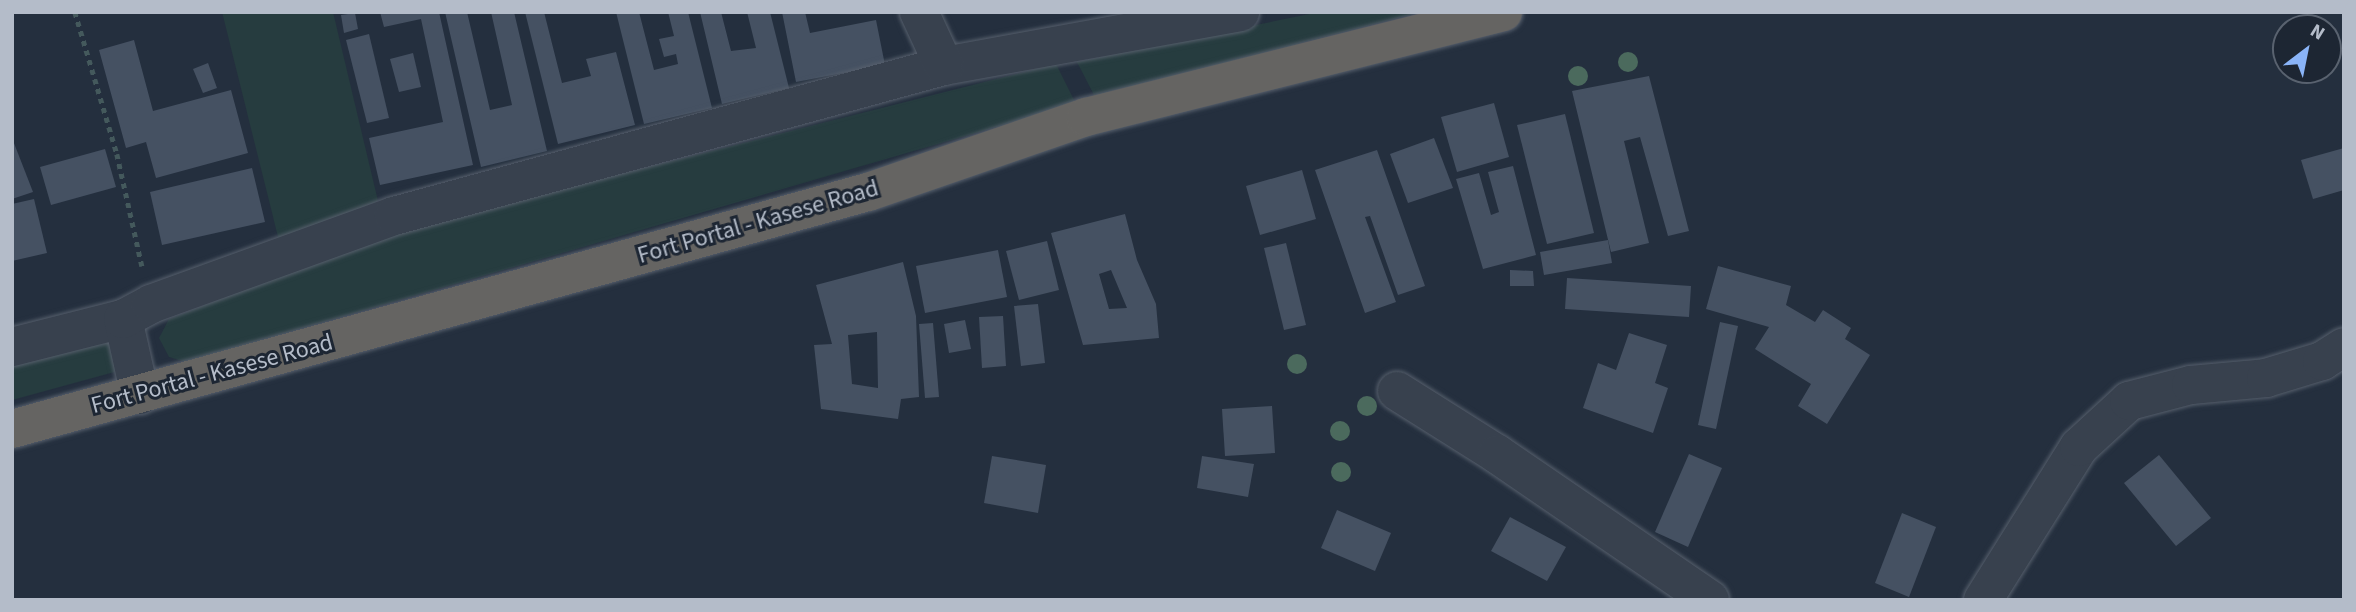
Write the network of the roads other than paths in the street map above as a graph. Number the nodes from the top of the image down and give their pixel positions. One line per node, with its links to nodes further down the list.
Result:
1 (919, 12): 4 (street)
2 (1240, 12): 4 (street)
3 (1503, 12): 9 (highway, Fort Portal - Kasese Road)
4 (944, 66): 5 (street)
5 (137, 312): 6 (street); 9 (street)
6 (12, 347)
7 (2344, 347): 12 (street)
8 (1397, 391): 11 (street)
9 (141, 395): 10 (highway, Fort Portal - Kasese Road)
10 (12, 429)
11 (1710, 600)
12 (1983, 600)

